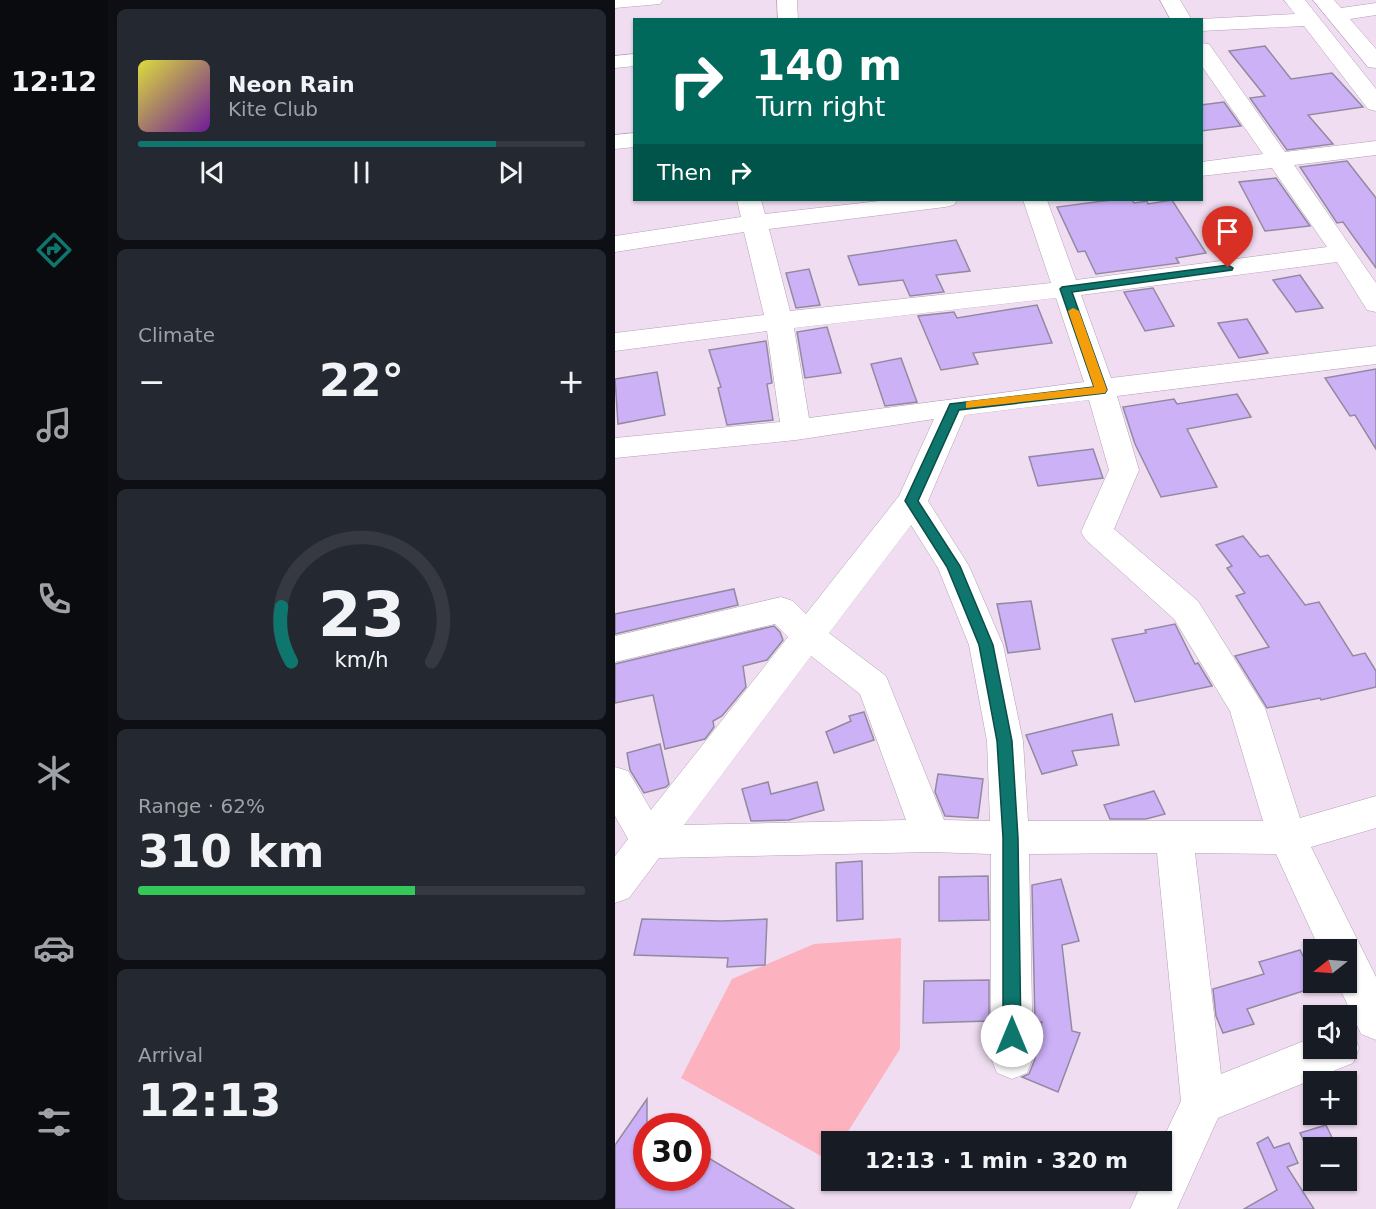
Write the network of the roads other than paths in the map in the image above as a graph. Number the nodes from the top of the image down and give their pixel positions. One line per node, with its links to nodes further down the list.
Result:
1 (653, 0): 5 (street)
2 (787, 0): 9 (street)
3 (1170, 0): 10 (street)
4 (1294, 0): 11 (street)
5 (615, 2)
6 (1376, 9): 7 (street)
7 (1332, 12): 8 (street); 16 (street)
8 (1376, 15)
9 (788, 18)
10 (1181, 18)
11 (1309, 20): 12 (street); 18 (street)
12 (1203, 26)
13 (1203, 55): 17 (street)
14 (633, 60): 15 (street)
15 (615, 62)
16 (1376, 62)
17 (1213, 85): 22 (street)
18 (1376, 104)
19 (633, 140): 20 (street)
20 (615, 142)
21 (1376, 148): 22 (street)
22 (1279, 159): 23 (street); 28 (street)
23 (1203, 169)
24 (927, 201): 26 (street)
25 (1035, 201): 29 (street)
26 (751, 211): 27 (street); 31 (street)
27 (615, 244)
28 (1344, 252): 29 (street); 30 (street)
29 (1066, 289): 31 (street); 34 (street)
30 (1376, 304)
31 (779, 321): 32 (street); 36 (street)
32 (615, 342)
33 (1376, 355): 34 (street)
34 (1101, 390): 35 (street); 48 (street)
35 (954, 406): 36 (street); 38 (street)
36 (796, 430): 37 (street)
37 (615, 448)
38 (912, 501): 39 (street); 47 (street)
39 (837, 600): 40 (street); 41 (street)
40 (781, 610): 41 (street); 42 (street)
41 (809, 636): 45 (street); 49 (street)
42 (615, 649)
43 (615, 782): 49 (street)
44 (1376, 812): 48 (street)
45 (931, 836): 47 (street); 49 (street)
46 (1174, 836): 47 (street); 48 (street); 58 (street)
47 (1011, 838): 56 (street)
48 (1287, 838): 51 (street)
49 (649, 842): 50 (street)
50 (615, 886)
51 (1336, 939)
52 (1357, 981): 53 (street)
53 (1376, 1020)
54 (1376, 1033): 55 (street)
55 (1357, 1041)
56 (1012, 1058)
57 (1311, 1059): 58 (street)
58 (1203, 1103): 59 (street)
59 (1153, 1209)

